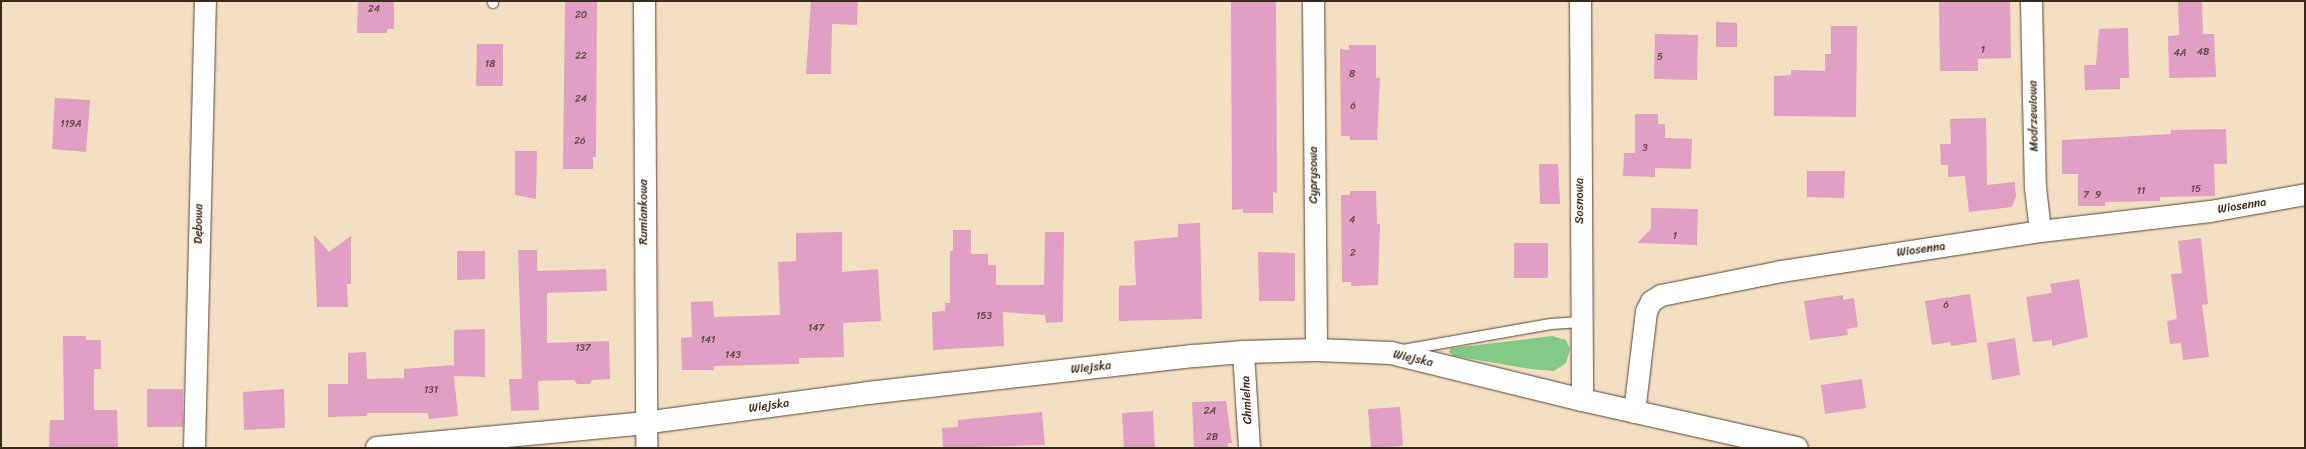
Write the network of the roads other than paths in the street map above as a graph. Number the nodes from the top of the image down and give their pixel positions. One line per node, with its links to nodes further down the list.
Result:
1 (205, 1): 15 (street, Dębowa)
2 (644, 1): 14 (street, Rumiankowa)
3 (1313, 1): 9 (street, Cyprysowa)
4 (1580, 1): 8 (street, Sosnowa)
5 (2031, 1): 7 (street, Modrzewiowa)
6 (2305, 194): 7 (street, Wiosenna)
7 (2040, 231): 13 (street, Wiosenna)
8 (1580, 322): 11 (lane); 12 (street, Sosnowa)
9 (1316, 350): 10 (street, Wiejska); 11 (street, Wiejska)
10 (1243, 352): 14 (street, Wiejska); 18 (street, Chmielna)
11 (1391, 353): 12 (street, Wiejska)
12 (1582, 400): 13 (street, Wiejska)
13 (1634, 412): 19 (street, Wiejska)
14 (644, 422): 16 (street, Wiejska); 17 (street, Rumiankowa)
15 (194, 448)
16 (377, 448)
17 (646, 448)
18 (1249, 448)
19 (1796, 448)

